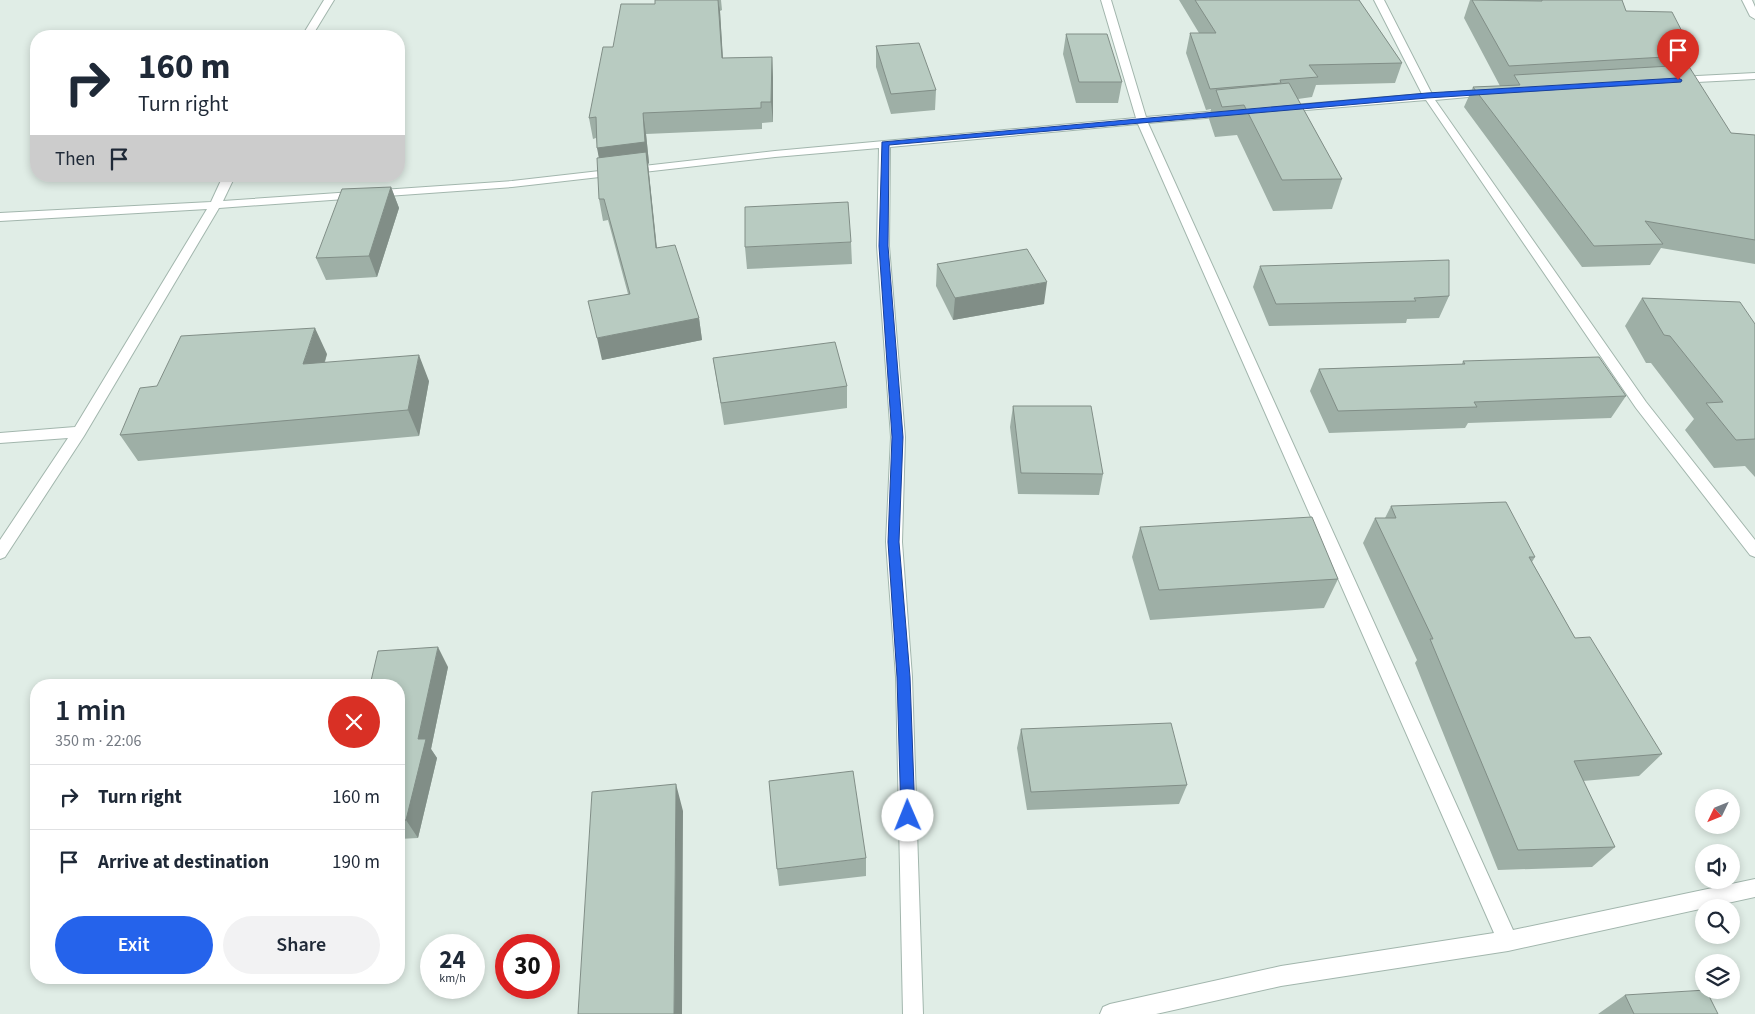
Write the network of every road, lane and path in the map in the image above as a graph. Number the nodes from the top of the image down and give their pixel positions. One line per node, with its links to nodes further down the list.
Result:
1 (329, 0): 6 (street)
2 (1106, 0): 13 (street)
3 (1379, 0): 10 (street)
4 (1746, 0): 5 (street)
5 (1755, 16)
6 (311, 30)
7 (1755, 76): 8 (street)
8 (1666, 81)
9 (1497, 91): 10 (street)
10 (1427, 95): 11 (street); 20 (street)
11 (1270, 110)
12 (1240, 112): 13 (street)
13 (1142, 121): 14 (street); 23 (street)
14 (884, 143): 16 (street); 24 (street)
15 (227, 182): 16 (street)
16 (215, 205): 17 (street); 18 (street)
17 (0, 217)
18 (79, 432): 19 (street); 21 (street)
19 (0, 438)
20 (1755, 551)
21 (0, 553)
22 (1755, 888): 23 (street)
23 (1508, 941): 25 (street)
24 (913, 1014)
25 (1110, 1014)

